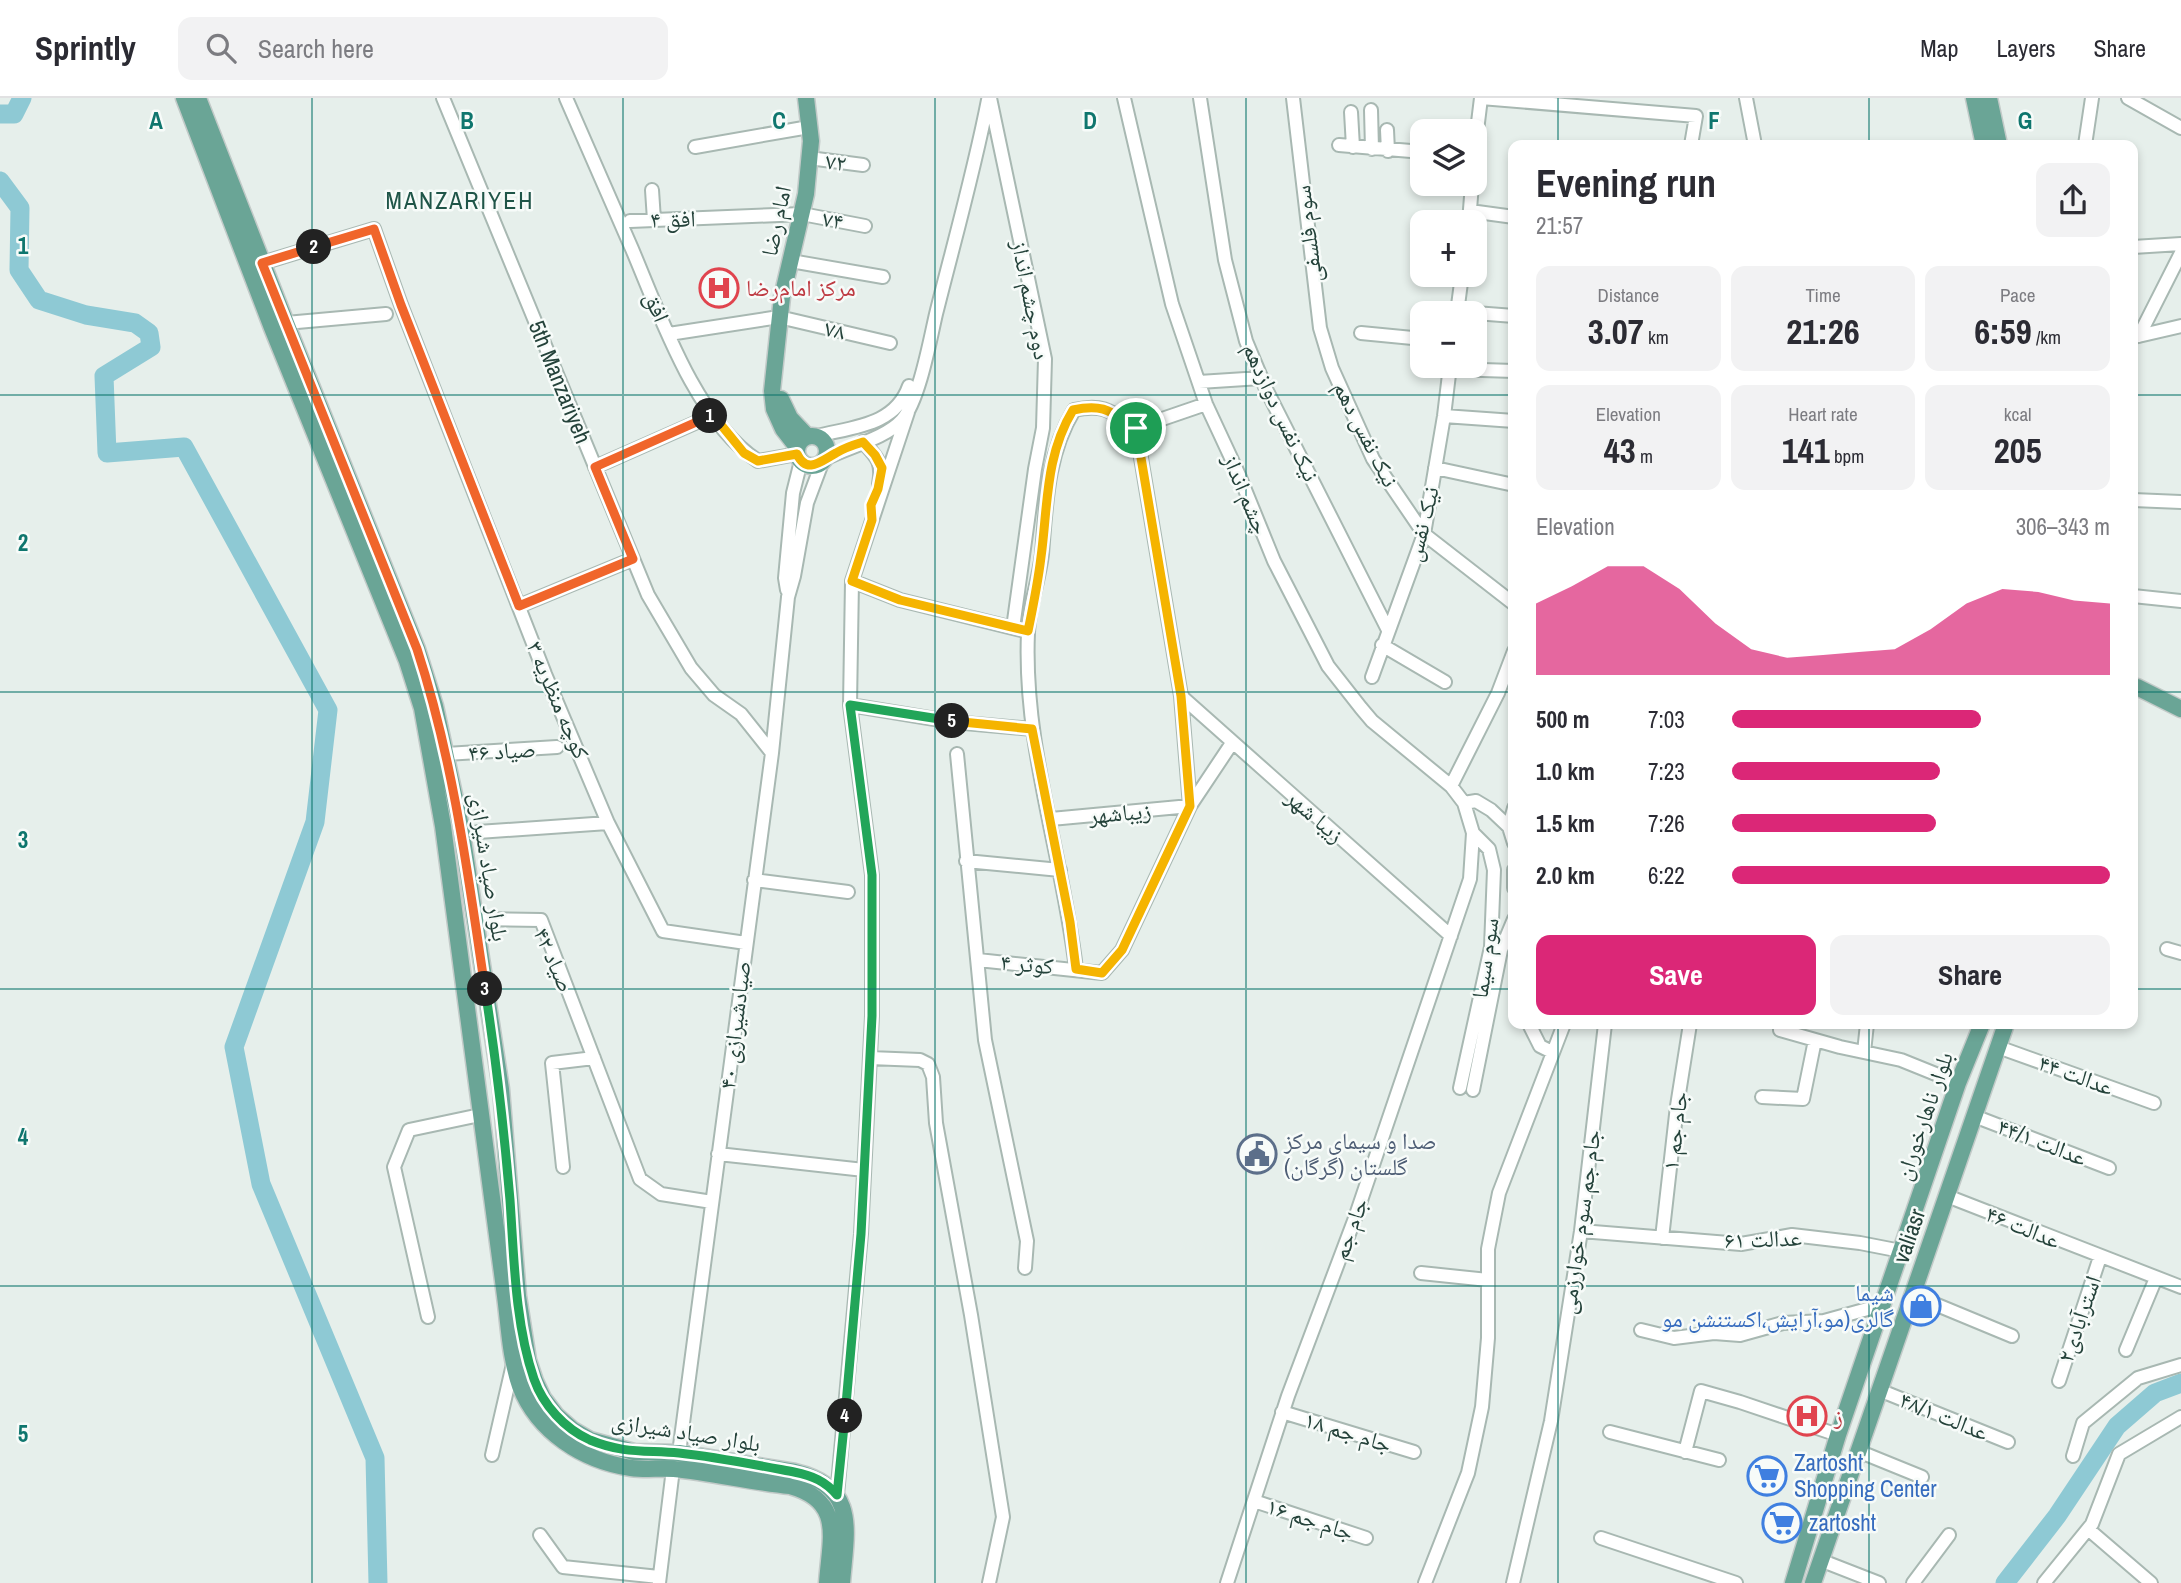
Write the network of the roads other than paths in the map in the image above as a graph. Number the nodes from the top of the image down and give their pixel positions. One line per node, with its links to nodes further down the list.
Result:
1 (184, 98): 54 (main road, بلوار صیاد شیرازی)
2 (198, 98): 47 (main road, بلوار صیاد شیرازی)
3 (443, 98): 77 (street, 5th Manzariyeh)
4 (566, 98): 58 (street, افق)
5 (806, 98): 19 (main road, امام رضا)
6 (989, 98): 50 (street); 91 (street, دوم چشم انداز)
7 (1126, 98): 67 (street, چشم انداز)
8 (1200, 98): 65 (street, نیک نفس دوازدهم)
9 (1293, 98): 62 (street, سوم فلسفی)
10 (1481, 98): 18 (street); 22 (street)
11 (1746, 98): 23 (street)
12 (1975, 98): 24 (main road)
13 (1990, 98): 25 (main road)
14 (2092, 98): 26 (street)
15 (2129, 98): 20 (street)
16 (1371, 110): 30 (street)
17 (1351, 112): 29 (street)
18 (1478, 119)
19 (809, 127): 28 (street); 33 (main road, امام رضا)
20 (2181, 128)
21 (1387, 130): 31 (street)
22 (1693, 140)
23 (1754, 140)
24 (1983, 140)
25 (1998, 140)
26 (2086, 140)
27 (1339, 145): 29 (street)
28 (695, 147)
29 (1353, 147): 30 (street)
30 (1372, 149): 31 (street)
31 (1388, 150): 32 (street)
32 (1410, 151)
33 (809, 158): 34 (street, ۷۲); 36 (main road, امام رضا)
34 (863, 165)
35 (652, 190): 40 (street)
36 (802, 214): 37 (street, ۷۴); 42 (street, ۷۴); 46 (main road, امام رضا)
37 (715, 217): 40 (street, افق ۴)
38 (1487, 217): 39 (street)
39 (1508, 217)
40 (654, 219): 41 (street, افق ۴)
41 (630, 220)
42 (865, 226)
43 (2181, 244): 44 (street)
44 (2138, 247)
45 (2181, 253): 56 (street)
46 (791, 261): 48 (street); 53 (main road, امام رضا)
47 (262, 263): 54 (main road, بلوار صیاد شیرازی); 90 (street, کوچه منظریه ۳)
48 (883, 277)
49 (386, 314): 54 (street)
50 (936, 314): 70 (street); 75 (street)
51 (1487, 314): 52 (street)
52 (1508, 316)
53 (779, 317): 58 (street); 61 (street, ۷۸); 75 (main road, امام رضا)
54 (279, 326): 106 (main road, بلوار صیاد شیرازی); 147 (main road, بلوار صیاد شیرازی)
55 (2181, 326): 59 (street)
56 (2138, 332)
57 (1361, 333): 60 (street)
58 (669, 334): 71 (street, افق)
59 (2138, 336)
60 (1410, 338)
61 (890, 343)
62 (1332, 368): 83 (street, نیک نفس دهم)
63 (1487, 369): 64 (street)
64 (1508, 371)
65 (1261, 378): 67 (street); 92 (street, نیک نفس دوازدهم)
66 (1447, 378): 69 (street, نیک نفس)
67 (1199, 382): 68 (street, چشم انداز)
68 (1206, 404): 73 (street); 108 (street, چشم انداز)
69 (1440, 409): 72 (street); 78 (street, نیک نفس)
70 (908, 412): 74 (street); 82 (street)
71 (713, 415): 75 (street, افق); 77 (street)
72 (1508, 420)
73 (1136, 428): 93 (street); 99 (street)
74 (863, 442): 76 (street); 82 (street)
75 (804, 447): 76 (main road); 76 (main road, امام رضا); 86 (street, ۴۰ صیادشیرازی)
76 (824, 461): 86 (street, ۴۰ صیادشیرازی)
77 (595, 467): 84 (street, 5th Manzariyeh)
78 (1436, 468): 79 (street); 83 (street, نیک نفس)
79 (1508, 484)
80 (2138, 500): 81 (street)
81 (2181, 502)
82 (872, 520): 85 (street)
83 (1424, 534): 88 (street, نیک نفس دهم); 92 (street, نیک نفس)
84 (633, 559): 90 (street); 105 (street, 5th Manzariyeh)
85 (852, 581): 91 (street); 100 (street)
86 (788, 597): 105 (street, ۴۰ صیادشیرازی)
87 (2138, 597): 89 (street)
88 (1508, 599)
89 (2181, 601)
90 (519, 606): 112 (street, کوچه منظریه ۳)
91 (1013, 628): 93 (street)
92 (1388, 630): 94 (street, نیک نفس)
93 (1028, 631): 102 (street)
94 (1382, 645): 96 (street, نیک نفس); 97 (street)
95 (1508, 666): 108 (street)
96 (1371, 677)
97 (1445, 682)
98 (2138, 689): 101 (main road)
99 (1181, 696): 103 (street, زیبا شهر); 110 (street)
100 (850, 705): 102 (street); 141 (street)
101 (2181, 709)
102 (1032, 729): 111 (street)
103 (1232, 743): 110 (street); 122 (street, زیبا شهر)
104 (557, 747): 106 (street, صیاد ۴۶)
105 (772, 753): 118 (street, ۴۰ صیادشیرازی)
106 (446, 754): 120 (main road, بلوار صیاد شیرازی)
107 (957, 754): 116 (street)
108 (1451, 786): 109 (street, چشم انداز)
109 (1464, 803): 113 (street); 115 (street, چشم انداز)
110 (1190, 806): 111 (street, زیباشهر); 127 (street, کوثر ۴)
111 (1051, 819): 117 (street)
112 (608, 823): 114 (street); 123 (street, کوچه منظریه ۳)
113 (1508, 826)
114 (478, 832)
115 (1473, 833): 122 (street, جام جم); 143 (street, سوم سیما)
116 (966, 861): 117 (street); 126 (street)
117 (1060, 870): 127 (street)
118 (754, 880): 119 (street); 123 (street, ۴۰ صیادشیرازی)
119 (848, 892)
120 (475, 919): 140 (street, صیاد ۴۲); 182 (main road, بلوار صیاد شیرازی)
121 (1508, 933): 144 (street)
122 (1451, 936): 174 (street, جام جم)
123 (746, 943): 149 (street, ۴۰ صیادشیرازی)
124 (2167, 949): 125 (street)
125 (2181, 953)
126 (978, 960): 127 (street, کوثر ۴); 159 (street)
127 (1076, 969)
128 (1532, 1029): 138 (street)
129 (1562, 1029): 138 (street)
130 (1604, 1029): 155 (street, جام جم سوم خوارزمی)
131 (1689, 1029): 156 (street, ۱ جام جم)
132 (1866, 1029): 139 (street)
133 (1980, 1029): 142 (main road, بلوار ناهارخوران)
134 (2004, 1029): 137 (main road, valiasr)
135 (1780, 1030): 136 (street)
136 (1815, 1040): 139 (street); 145 (street)
137 (1998, 1047): 146 (street, ۴۴ عدالت); 148 (main road, valiasr)
138 (1552, 1052): 162 (street)
139 (1864, 1052): 142 (street)
140 (594, 1058): 150 (street); 154 (street)
141 (870, 1058): 152 (street); 200 (street)
142 (1958, 1083): 157 (main road, بلوار ناهارخوران)
143 (1460, 1088)
144 (1473, 1090)
145 (1762, 1097)
146 (2154, 1103)
147 (480, 1115): 166 (street); 170 (main road, بلوار صیاد شیرازی)
148 (1975, 1116): 151 (street, ۴۴/۱ عدالت); 153 (main road, valiasr)
149 (718, 1154): 152 (street); 154 (street, ۴۰ صیادشیرازی)
150 (563, 1167)
151 (2109, 1168)
152 (864, 1170): 188 (street)
153 (1947, 1196): 158 (street, ۴۶ عدالت); 164 (main road, valiasr)
154 (712, 1202): 182 (street, ۴۰ صیادشیرازی)
155 (1581, 1231): 156 (street, عدالت ۶۱); 203 (street, جام جم سوم خوارزمی)
156 (1662, 1238): 157 (street, عدالت ۶۱)
157 (1901, 1251): 165 (main road, بلوار ناهارخوران)
158 (2100, 1257): 161 (street, ۴۶ عدالت); 172 (street, استرآبادی۲)
159 (1025, 1268)
160 (1421, 1272): 162 (street)
161 (2156, 1278): 163 (street, ۴۶ عدالت); 169 (street)
162 (1488, 1280): 202 (street)
163 (2181, 1287)
164 (1913, 1295): 168 (street); 173 (main road, valiasr)
165 (1882, 1305): 167 (street); 177 (main road, بلوار ناهارخوران)
166 (428, 1317)
167 (1641, 1330)
168 (2012, 1336)
169 (2126, 1350)
170 (514, 1360): 183 (street); 186 (main road, بلوار صیاد شیرازی)
171 (2181, 1366): 184 (street)
172 (2059, 1381)
173 (1880, 1390): 178 (street, عدالت ۴۸/۱); 179 (main road, valiasr)
174 (1282, 1412): 180 (street, ۱۸ جام جم); 189 (street, جام جم)
175 (2181, 1417): 190 (street)
176 (1610, 1432): 181 (street)
177 (1838, 1435): 181 (street); 197 (main road, بلوار ناهارخوران)
178 (2008, 1442)
179 (1858, 1451): 187 (street); 195 (main road, valiasr)
180 (1413, 1452)
181 (1685, 1452): 185 (street)
182 (679, 1453): 188 (main road, بلوار صیاد شیرازی)
183 (492, 1455)
184 (2073, 1456)
185 (1719, 1460)
186 (673, 1469): 196 (street); 198 (main road, بلوار صیاد شیرازی)
187 (1922, 1477)
188 (837, 1495): 199 (main road)
189 (1254, 1501): 193 (street, ۱۶ جام جم); 201 (street, جام جم)
190 (2088, 1529): 208 (street); 209 (street)
191 (540, 1535): 196 (street)
192 (1949, 1535): 207 (street)
193 (1366, 1538)
194 (1601, 1538): 204 (street)
195 (1820, 1560): 205 (main road, valiasr); 206 (street)
196 (659, 1580)
197 (1796, 1582)
198 (827, 1583)
199 (842, 1583)
200 (989, 1583)
201 (1227, 1583)
202 (1425, 1583)
203 (1513, 1583)
204 (1736, 1583)
205 (1812, 1583)
206 (1879, 1583)
207 (1913, 1583)
208 (2044, 1583)
209 (2151, 1583)

